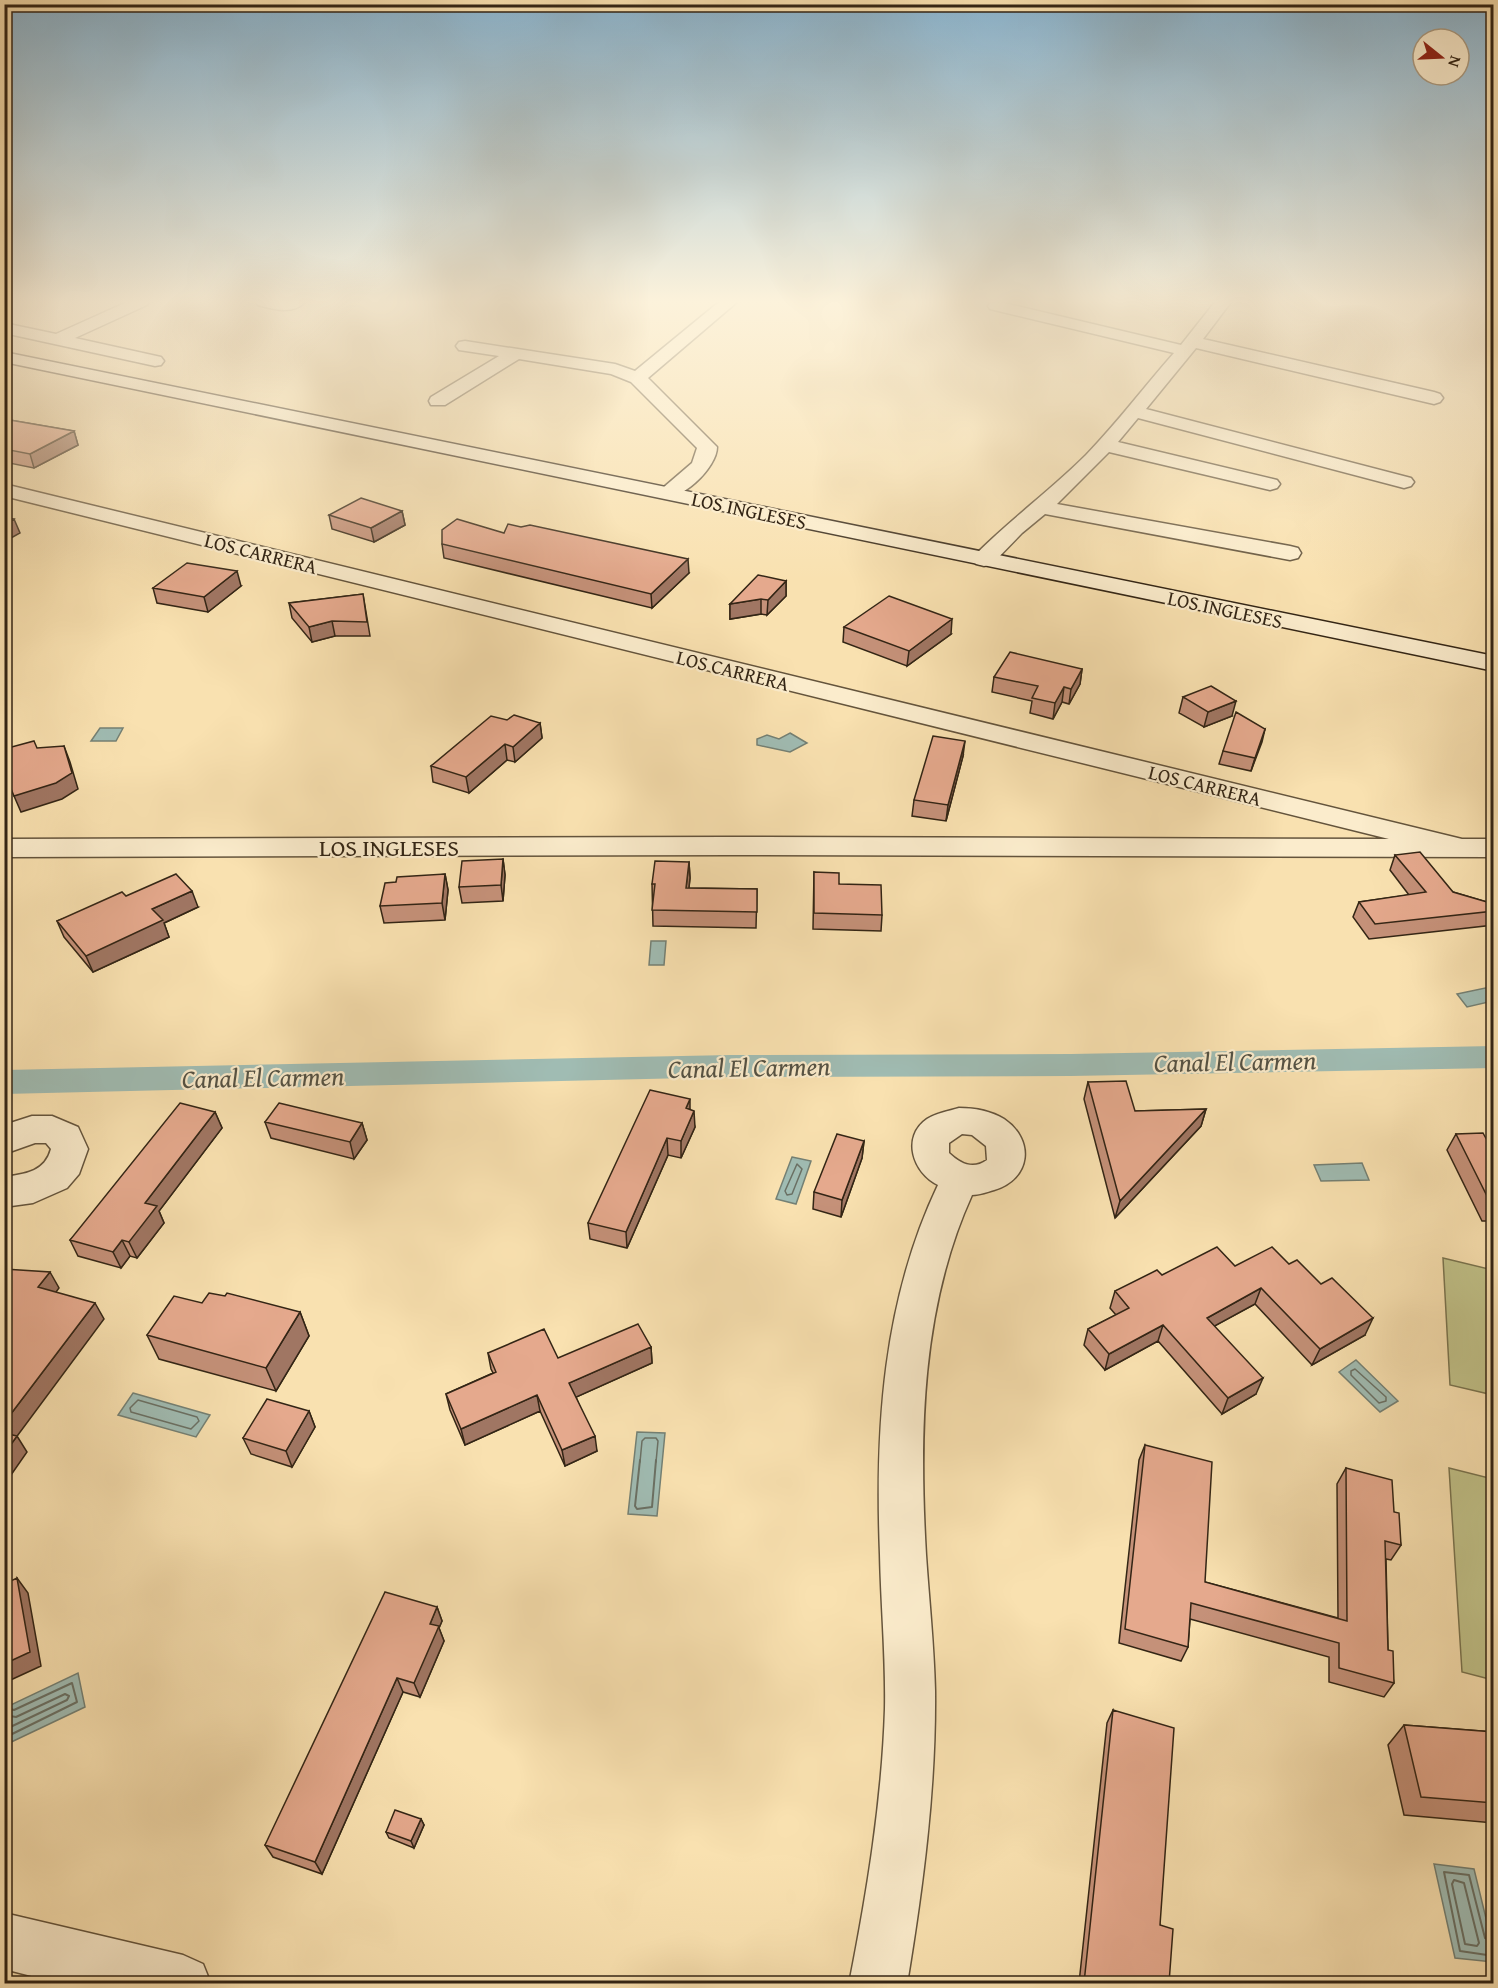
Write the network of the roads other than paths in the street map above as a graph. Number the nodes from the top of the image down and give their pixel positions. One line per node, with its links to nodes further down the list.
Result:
1 (188, 395): 13 (street, LOS INGLESES)
2 (450, 395): 7 (street)
3 (654, 395): 13 (street)
4 (1147, 395): 8 (street)
5 (1419, 395): 6 (street)
6 (1434, 398)
7 (438, 402)
8 (1133, 411): 9 (street); 10 (street)
9 (1104, 446): 11 (street); 14 (street)
10 (1404, 482)
11 (1270, 484)
12 (4, 490): 19 (street, LOS CARRERA)
13 (667, 494): 16 (street, LOS INGLESES)
14 (1041, 507): 15 (street); 16 (street)
15 (1290, 553)
16 (984, 559): 17 (street, LOS INGLESES)
17 (1494, 664)
18 (4, 848): 19 (street, LOS INGLESES)
19 (1462, 848): 20 (street, LOS INGLESES)
20 (1494, 848)
21 (4, 1140): 23 (street)
22 (960, 1179): 27 (street)
23 (4, 1192)
24 (4, 1941): 25 (street)
25 (88, 1973): 26 (street)
26 (183, 1983)
27 (878, 1983)

